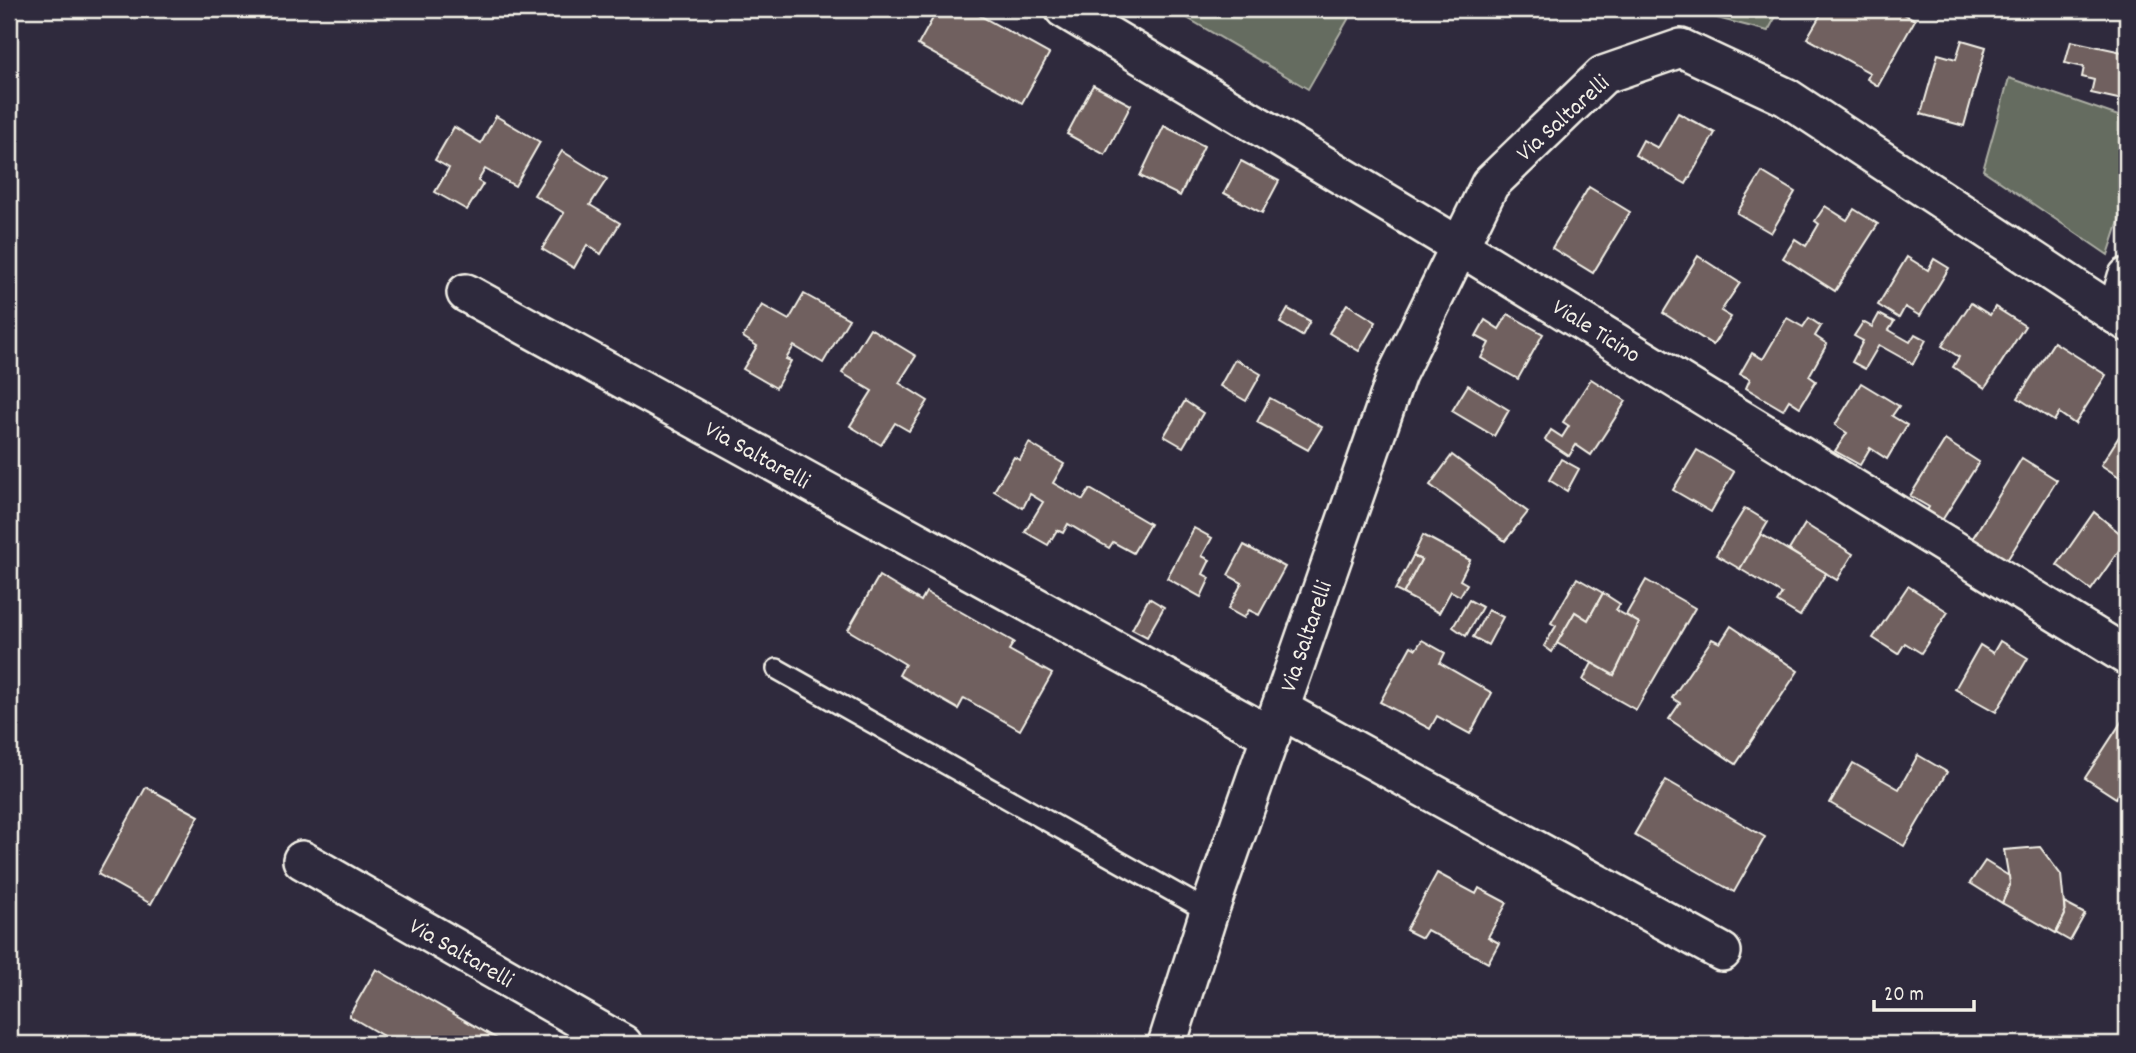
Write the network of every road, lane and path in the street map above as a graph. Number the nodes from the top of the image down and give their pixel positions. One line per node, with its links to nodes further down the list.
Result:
1 (1064, 9): 2 (street, Viale Ticino)
2 (1459, 246): 5 (street, Via Saltarelli); 6 (street, Viale Ticino); 8 (street, Via Saltarelli)
3 (2127, 277): 5 (street)
4 (466, 293): 8 (street, Via Saltarelli)
5 (2122, 319)
6 (2127, 656)
7 (777, 669): 10 (lane)
8 (1275, 723): 10 (street, Via Saltarelli); 11 (street, Via Saltarelli)
9 (302, 860): 12 (street, Via Saltarelli)
10 (1209, 912): 13 (street, Via Saltarelli)
11 (1722, 952)
12 (623, 1044)
13 (1167, 1044)

